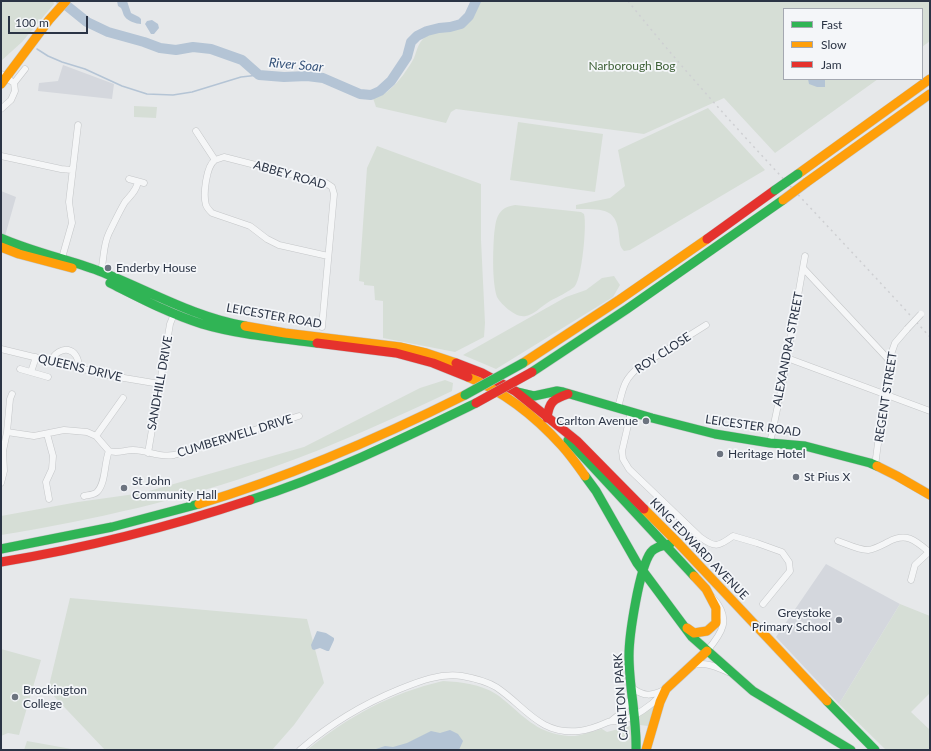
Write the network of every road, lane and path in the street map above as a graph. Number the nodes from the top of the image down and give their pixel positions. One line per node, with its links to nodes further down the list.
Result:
1 (66, 1): 3 (main road)
2 (25, 69): 5 (street)
3 (3, 78): 5 (street)
4 (930, 79): 60 (main road, bridge)
5 (14, 83): 7 (street)
6 (930, 94): 62 (main road, bridge)
7 (1, 109)
8 (78, 125): 12 (street)
9 (196, 131): 11 (street)
10 (1, 156): 12 (street)
11 (215, 160): 16 (street); 16 (street, ABBEY ROAD)
12 (72, 170): 18 (street)
13 (129, 179): 20 (street)
14 (1, 238): 18 (main road, LEICESTER ROAD)
15 (1, 247): 21 (main road, LEICESTER ROAD)
16 (328, 256): 24 (street, ABBEY ROAD)
17 (805, 256): 19 (street, ALEXANDRA STREET)
18 (62, 258): 20 (main road, LEICESTER ROAD)
19 (803, 268): 27 (street, ALEXANDRA STREET); 28 (street)
20 (101, 272): 30 (main road, LEICESTER ROAD)
21 (174, 314): 30 (main road, LEICESTER ROAD); 35 (street, SANDHILL DRIVE)
22 (921, 314): 28 (street, REGENT STREET, bridge)
23 (706, 325): 41 (street, ROY CLOSE)
24 (322, 327)
25 (1, 349): 26 (street, QUEENS DRIVE)
26 (36, 357): 29 (street, QUEENS DRIVE); 33 (street)
27 (787, 358): 38 (street); 49 (street, ALEXANDRA STREET)
28 (889, 360): 38 (street, REGENT STREET)
29 (50, 362): 31 (street, QUEENS DRIVE); 31 (street)
30 (456, 367): 36 (main road, KING EDWARD AVENUE); 63 (main road)
31 (79, 368): 35 (street, QUEENS DRIVE)
32 (20, 369): 33 (street)
33 (31, 372): 34 (street)
34 (48, 377)
35 (160, 384): 51 (street, SANDHILL DRIVE)
36 (515, 391): 37 (main road, LEICESTER ROAD); 45 (main road, KING EDWARD AVENUE)
37 (568, 394): 41 (main road, LEICESTER ROAD); 45 (main road)
38 (885, 394): 42 (street); 52 (street, REGENT STREET)
39 (9, 397): 46 (street)
40 (123, 398): 48 (street)
41 (618, 408): 43 (main road, LEICESTER ROAD)
42 (930, 411)
43 (631, 412): 49 (main road, LEICESTER ROAD); 66 (street)
44 (299, 416): 51 (street, CUMBERWELL DRIVE)
45 (549, 420): 58 (main road, KING EDWARD AVENUE); 59 (main road, KING EDWARD AVENUE)
46 (7, 432): 47 (street); 53 (street)
47 (47, 434): 48 (street); 56 (street)
48 (96, 436): 50 (street)
49 (770, 443): 52 (main road, LEICESTER ROAD)
50 (109, 451): 51 (street, CUMBERWELL DRIVE); 55 (street)
51 (148, 453)
52 (875, 466): 54 (main road, LEICESTER ROAD)
53 (2, 479)
54 (930, 495)
55 (84, 496)
56 (49, 499)
57 (838, 541): 61 (street)
58 (679, 544): 59 (main road); 79 (main road, KING EDWARD AVENUE)
59 (665, 545): 63 (main road, CARLTON PARK); 65 (main road, KING EDWARD AVENUE)
60 (1, 550)
61 (929, 551): 64 (street)
62 (1, 562)
63 (643, 571): 67 (main road); 72 (main road, CARLTON PARK)
64 (911, 580)
65 (706, 589): 67 (main road, KING EDWARD AVENUE); 68 (street, CARLTON PARK)
66 (763, 604)
67 (682, 625): 68 (main road)
68 (707, 651): 69 (main road, CARLTON PARK); 70 (main road)
69 (689, 667): 70 (street); 71 (main road, CARLTON PARK)
70 (735, 676): 78 (main road)
71 (666, 689): 72 (street); 73 (street); 77 (main road, CARLTON PARK)
72 (633, 692): 73 (main road, CARLTON PARK); 74 (street)
73 (636, 714): 74 (street); 76 (main road, CARLTON PARK)
74 (610, 722): 75 (street)
75 (300, 750)
76 (636, 750)
77 (646, 750)
78 (851, 750)
79 (875, 750)

